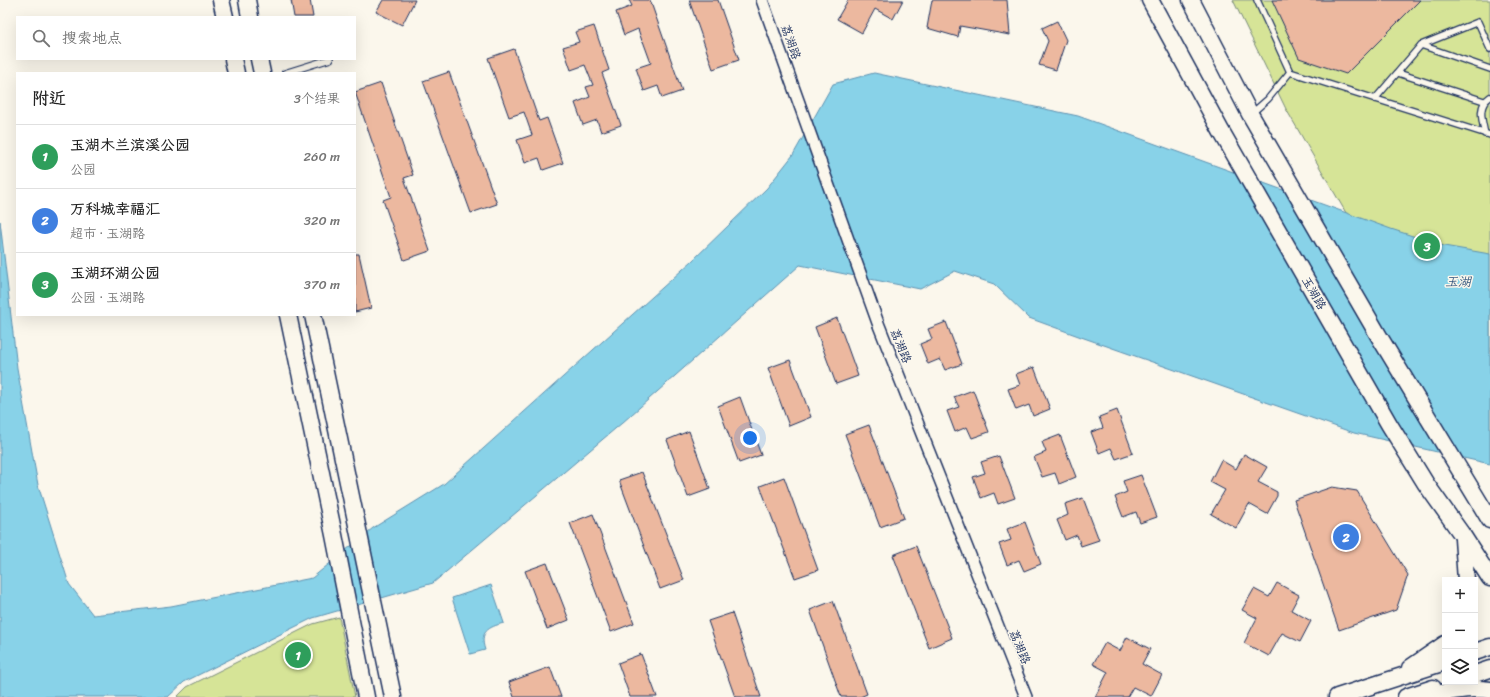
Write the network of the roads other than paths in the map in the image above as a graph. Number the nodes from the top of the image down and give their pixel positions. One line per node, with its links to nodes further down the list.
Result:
1 (221, 0): 7 (main road)
2 (246, 0): 8 (main road)
3 (762, 0): 44 (street, 荔湖路)
4 (1150, 0): 30 (main road, 玉湖路)
5 (1191, 0): 23 (main road)
6 (1257, 0): 18 (lane)
7 (225, 16)
8 (250, 16)
9 (1422, 45): 10 (lane); 14 (lane); 19 (lane)
10 (1490, 49)
11 (234, 60): 15 (main road)
12 (259, 60): 16 (main road)
13 (327, 60): 17 (lane)
14 (1490, 69)
15 (236, 72)
16 (262, 72)
17 (288, 72)
18 (1290, 72): 21 (lane); 23 (lane)
19 (1398, 73): 21 (lane); 22 (lane)
20 (1490, 97): 22 (lane)
21 (1375, 99): 24 (lane)
22 (1484, 101): 24 (lane)
23 (1250, 114): 27 (main road)
24 (1487, 134)
25 (288, 316): 42 (main road)
26 (313, 316): 43 (main road)
27 (1477, 499): 28 (main road); 29 (main road)
28 (1490, 511)
29 (1490, 520)
30 (1463, 536): 31 (main road); 32 (main road, 玉湖路)
31 (1466, 577)
32 (1490, 578)
33 (1442, 646): 39 (main road)
34 (1490, 647): 35 (main road)
35 (1478, 651)
36 (1442, 663): 39 (main road)
37 (1490, 669): 38 (main road)
38 (1478, 673)
39 (1396, 677): 45 (main road)
40 (1442, 685): 46 (main road)
41 (1490, 690): 47 (main road)
42 (366, 697)
43 (393, 697)
44 (1026, 697)
45 (1336, 697)
46 (1406, 697)
47 (1423, 697)

